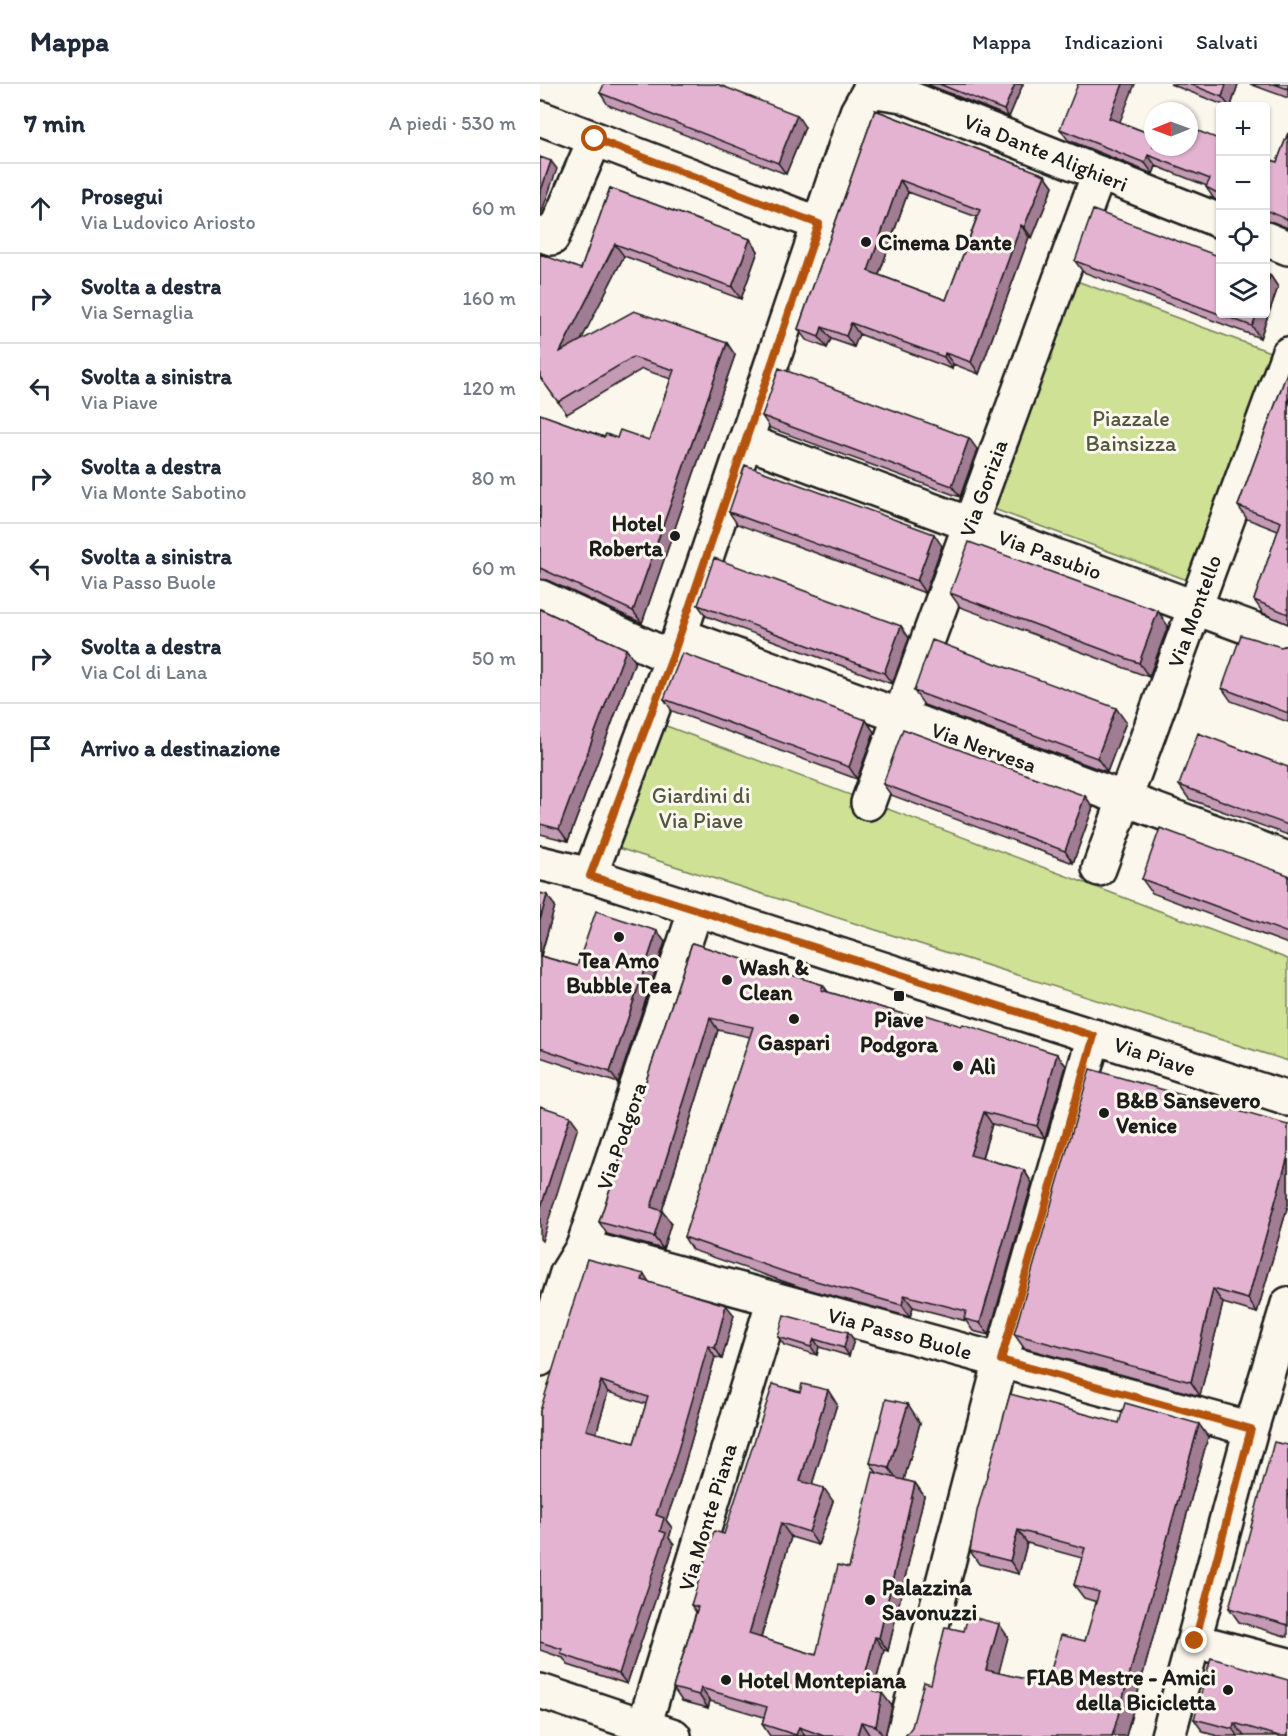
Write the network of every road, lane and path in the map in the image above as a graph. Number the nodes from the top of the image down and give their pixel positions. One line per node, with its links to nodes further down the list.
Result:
1 (871, 87): 4 (street, Via Dante Alighieri); 6 (street)
2 (540, 118): 3 (street)
3 (595, 139): 6 (street); 7 (street)
4 (1099, 173): 5 (street, Via Dante Alighieri); 12 (street, Via Gorizia)
5 (1216, 219)
6 (819, 224): 11 (street)
7 (540, 234)
8 (1270, 241): 9 (street)
9 (1288, 248)
10 (1288, 354): 13 (street, Via Montello)
11 (745, 441): 12 (street, Via Pasubio); 16 (street)
12 (980, 512): 13 (street, Via Pasubio); 17 (street, Via Gorizia)
13 (1195, 591): 15 (street, Via Pasubio); 18 (street, Via Montello)
14 (540, 597): 16 (street, Via Nervesa)
15 (1288, 642)
16 (676, 646): 17 (street, Via Nervesa); 23 (street)
17 (900, 716): 18 (street, Via Nervesa); 19 (street, Via Gorizia)
18 (1124, 799): 20 (street, Via Nervesa); 22 (street, Via Montello)
19 (868, 803)
20 (1288, 859)
21 (540, 863): 23 (street, Via Piave)
22 (1099, 869)
23 (590, 876): 24 (street, Via Piave)
24 (696, 909): 25 (street, Via Piave); 27 (street, Via Podgora)
25 (1094, 1036): 26 (street, Via Piave); 31 (street)
26 (1288, 1098)
27 (583, 1247): 28 (street, Via Passo Buole); 30 (street, Via Podgora)
28 (774, 1299): 31 (street, Via Passo Buole); 36 (street, Via Monte Piana)
29 (1288, 1304): 32 (street)
30 (540, 1359)
31 (1001, 1360): 32 (street, Via Passo Buole); 37 (street)
32 (1251, 1429): 33 (street)
33 (1195, 1641): 34 (street); 38 (street)
34 (1288, 1665)
35 (540, 1691): 36 (street)
36 (653, 1733)
37 (903, 1736)
38 (1168, 1736)

